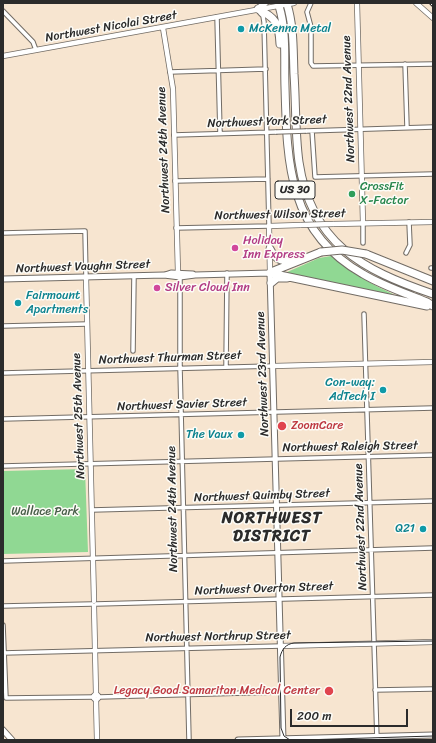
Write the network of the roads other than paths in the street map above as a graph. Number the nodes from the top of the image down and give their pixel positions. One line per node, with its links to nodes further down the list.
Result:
1 (265, 3): 7 (highway)
2 (289, 3): 6 (street, Northwest Nicolai Street); 51 (highway, US 30)
3 (311, 3): 16 (street)
4 (357, 3): 16 (street, Northwest 22nd Avenue)
5 (416, 3): 10 (street)
6 (278, 4): 7 (street, Northwest Nicolai Street); 18 (highway, US 30)
7 (258, 9): 9 (street, Northwest Nicolai Street); 17 (street, Northwest 23rd Avenue); 18 (highway)
8 (3, 11): 12 (street)
9 (217, 17): 11 (street, Northwest Nicolai Street); 19 (street)
10 (433, 18)
11 (163, 28): 12 (street, Northwest Nicolai Street); 20 (street, Northwest 24th Avenue)
12 (36, 50): 13 (street, Northwest Nicolai Street)
13 (3, 56)
14 (405, 64): 15 (street); 16 (street); 22 (street)
15 (433, 64)
16 (358, 66): 23 (street, Northwest 22nd Avenue)
17 (266, 69): 19 (street); 25 (street, Northwest 23rd Avenue)
18 (284, 69): 52 (highway, US 30)
19 (218, 70): 20 (street); 26 (street)
20 (170, 72): 27 (street, Northwest 24th Avenue)
21 (433, 127): 22 (street, Northwest York Street)
22 (407, 128): 23 (street, Northwest York Street)
23 (360, 129): 24 (street, Northwest York Street); 29 (street, Northwest 22nd Avenue)
24 (312, 131): 25 (street, Northwest York Street, bridge); 29 (street)
25 (267, 132): 26 (street, Northwest York Street); 30 (street, Northwest 23rd Avenue)
26 (220, 133): 27 (street, Northwest York Street)
27 (174, 135): 31 (street, Northwest 24th Avenue)
28 (433, 174): 29 (street)
29 (362, 177): 34 (street, Northwest 22nd Avenue)
30 (268, 180): 31 (street); 35 (street, Northwest 23rd Avenue)
31 (175, 181): 36 (street, Northwest 24th Avenue)
32 (409, 222): 33 (street, Northwest Wilson Street); 34 (street, Northwest Wilson Street); 40 (street)
33 (433, 222)
34 (363, 223): 35 (street, Northwest Wilson Street, bridge); 38 (street, Northwest 22nd Avenue)
35 (269, 226): 36 (street, Northwest Wilson Street); 39 (street, Northwest 23rd Avenue)
36 (176, 228): 44 (street, Northwest 24th Avenue)
37 (3, 233): 46 (street, Northwest 25th Avenue)
38 (363, 242)
39 (270, 249): 41 (highway); 43 (street, Northwest 23rd Avenue)
40 (406, 253)
41 (311, 256): 43 (highway); 48 (highway, bridge)
42 (228, 273): 43 (main road, Northwest Vaughn Street); 44 (main road, Northwest Vaughn Street); 60 (street)
43 (270, 273): 49 (main road, Northwest 23rd Avenue); 50 (highway)
44 (179, 275): 45 (main road, Northwest Vaughn Street); 61 (street, Northwest 24th Avenue)
45 (134, 276): 46 (main road, Northwest Vaughn Street); 56 (street)
46 (86, 277): 47 (main road, Northwest Vaughn Street); 54 (street, Northwest 25th Avenue)
47 (3, 279)
48 (433, 281)
49 (271, 284): 50 (highway); 59 (main road, Northwest 23rd Avenue)
50 (327, 284): 52 (highway)
51 (433, 294)
52 (432, 306)
53 (364, 314): 58 (street, Northwest 22nd Avenue)
54 (86, 324): 55 (street); 62 (street, Northwest 25th Avenue)
55 (3, 326)
56 (133, 352)
57 (433, 362): 58 (street, Northwest Thurman Street)
58 (367, 363): 59 (street, Northwest Thurman Street); 65 (street, Northwest 22nd Avenue)
59 (273, 366): 60 (street, Northwest Thurman Street); 66 (main road, Northwest 23rd Avenue)
60 (226, 367): 61 (street, Northwest Thurman Street)
61 (180, 368): 62 (street, Northwest Thurman Street); 67 (street, Northwest 24th Avenue)
62 (88, 371): 63 (street, Northwest Thurman Street); 68 (street, Northwest 25th Avenue)
63 (3, 373)
64 (433, 408): 65 (street, Northwest Savier Street)
65 (368, 410): 66 (street, Northwest Savier Street); 71 (street, Northwest 22nd Avenue)
66 (274, 412): 67 (street, Northwest Savier Street); 72 (main road, Northwest 23rd Avenue)
67 (181, 415): 68 (street, Northwest Savier Street); 73 (street, Northwest 24th Avenue)
68 (89, 417): 69 (street, Northwest Savier Street); 74 (street, Northwest 25th Avenue)
69 (3, 419)
70 (433, 455): 71 (street, Northwest Raleigh Street)
71 (369, 457): 72 (street, Northwest Raleigh Street); 77 (street, Northwest 22nd Avenue)
72 (276, 459): 73 (street, Northwest Raleigh Street); 78 (main road, Northwest 23rd Avenue)
73 (182, 462): 74 (street, Northwest Raleigh Street); 79 (street, Northwest 24th Avenue)
74 (91, 464): 75 (street, Northwest Raleigh Street); 80 (street, Northwest 25th Avenue)
75 (3, 466)
76 (433, 501): 77 (street, Northwest Quimby Street)
77 (370, 503): 78 (street, Northwest Quimby Street); 82 (street, Northwest 22nd Avenue)
78 (277, 505): 79 (street, Northwest Quimby Street); 83 (main road, Northwest 23rd Avenue)
79 (183, 508): 80 (street, Northwest Quimby Street); 84 (street, Northwest 24th Avenue)
80 (92, 510): 85 (street, Northwest 25th Avenue)
81 (433, 548): 82 (street)
82 (372, 550): 83 (street); 88 (street, Northwest 22nd Avenue)
83 (278, 552): 84 (street); 89 (main road, Northwest 23rd Avenue)
84 (184, 554): 85 (street); 90 (street, Northwest 24th Avenue)
85 (93, 557): 86 (street); 91 (street, Northwest 25th Avenue)
86 (3, 560)
87 (433, 595): 88 (street, Northwest Overton Street)
88 (372, 596): 89 (street, Northwest Overton Street); 95 (street, Northwest 22nd Avenue)
89 (279, 599): 90 (street, Northwest Overton Street); 96 (main road, Northwest 23rd Avenue)
90 (186, 602): 91 (street, Northwest Overton Street); 97 (street, Northwest 24th Avenue)
91 (94, 604): 92 (street, Northwest Overton Street); 98 (street, Northwest 25th Avenue)
92 (3, 606)
93 (3, 625): 99 (street)
94 (433, 642): 95 (street, Northwest Northrup Street)
95 (374, 644): 96 (street, Northwest Northrup Street); 101 (street, Northwest 22nd Avenue)
96 (281, 646): 97 (street, Northwest Northrup Street); 102 (main road, Northwest 23rd Avenue)
97 (187, 648): 98 (street, Northwest Northrup Street); 103 (street, Northwest 24th Avenue)
98 (95, 650): 99 (street, Northwest Northrup Street); 104 (street, Northwest 25th Avenue)
99 (3, 653): 104 (street)
100 (433, 688): 101 (street)
101 (375, 690): 107 (street, Northwest 22nd Avenue)
102 (282, 692): 103 (street); 108 (main road, Northwest 23rd Avenue)
103 (188, 694): 104 (street); 111 (street, Northwest 24th Avenue)
104 (96, 697): 110 (street, Northwest 25th Avenue)
105 (3, 730): 109 (main road)
106 (433, 735): 107 (main road)
107 (377, 738): 108 (main road)
108 (283, 739): 112 (main road)
109 (12, 740)
110 (98, 740)
111 (189, 740)
112 (238, 740)

